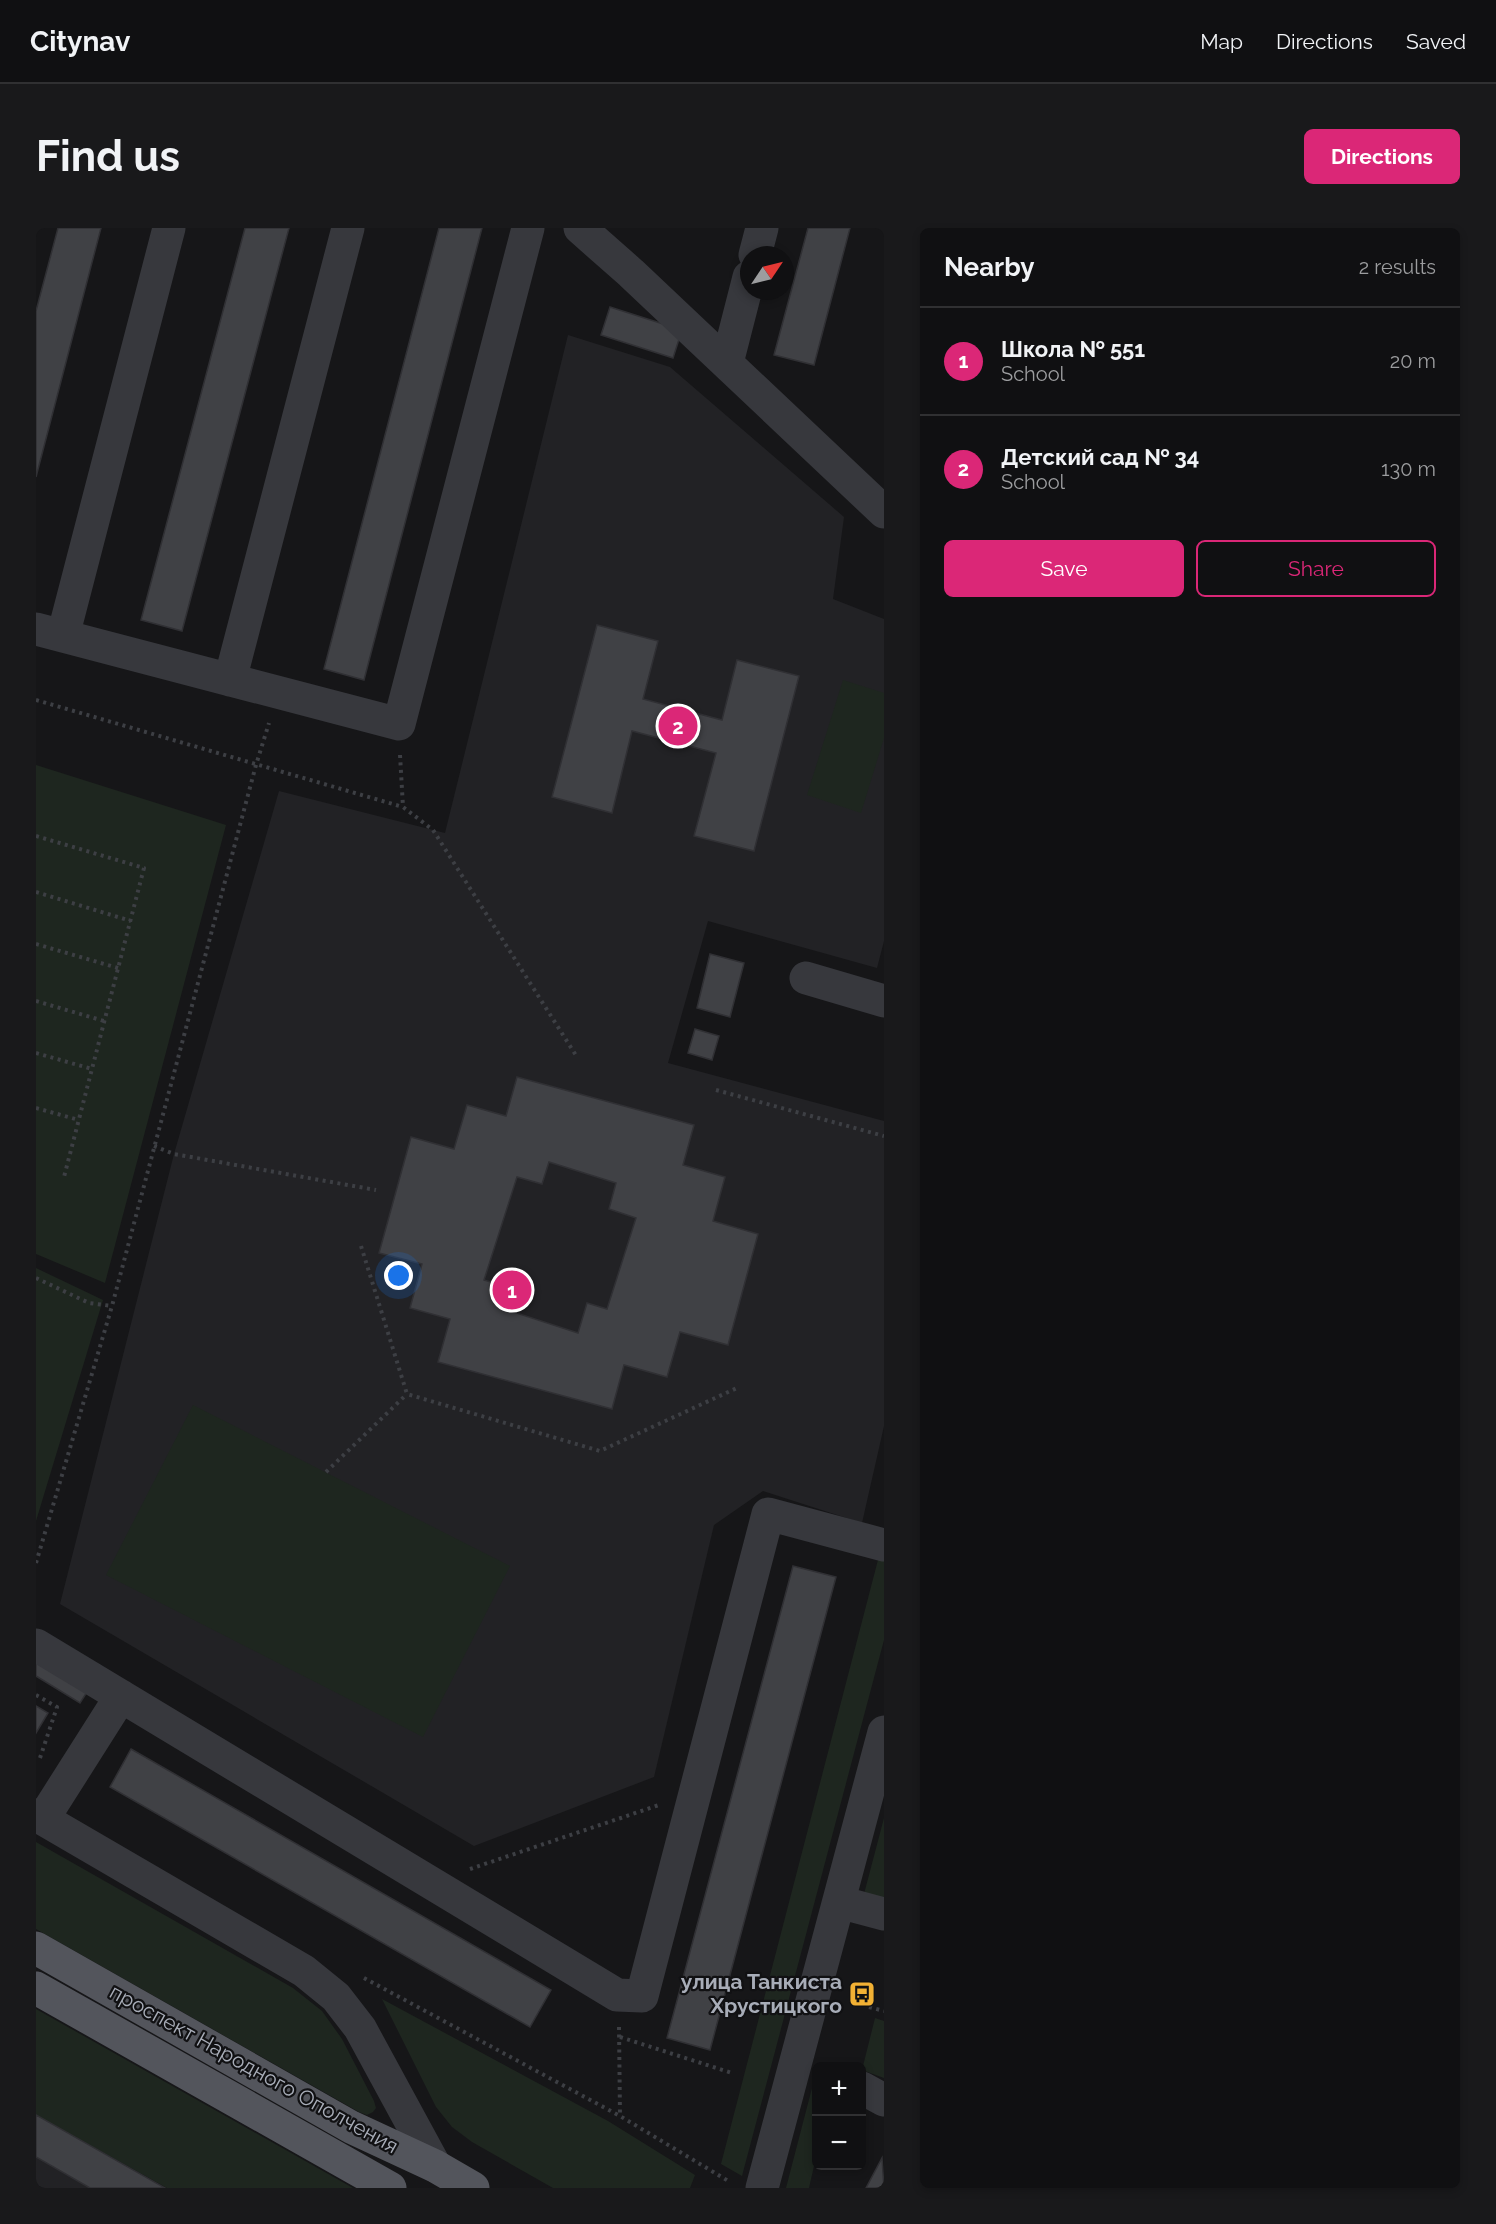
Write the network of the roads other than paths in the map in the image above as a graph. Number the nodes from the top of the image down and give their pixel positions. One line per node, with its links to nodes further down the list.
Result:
1 (169, 228): 10 (street)
2 (348, 228): 11 (street)
3 (528, 228): 11 (street)
4 (580, 228): 8 (street)
5 (762, 228): 6 (street)
6 (757, 246)
7 (743, 300): 8 (street)
8 (727, 363): 9 (street)
9 (884, 512)
10 (49, 632): 11 (street)
11 (231, 680)
12 (806, 978): 13 (street)
13 (884, 1001)
14 (884, 1545): 16 (street)
15 (36, 1645): 16 (street)
16 (121, 1696): 18 (street)
17 (884, 1731): 19 (street)
18 (40, 1817): 26 (street)
19 (839, 1902): 20 (street); 23 (street)
20 (884, 1914)
21 (36, 1948): 26 (main road, проспект Народного Ополчения)
22 (36, 1988): 28 (main road, проспект Народного Ополчения)
23 (806, 2068): 27 (street)
24 (866, 2091): 25 (street)
25 (884, 2100)
26 (435, 2166): 29 (main road, проспект Народного Ополчения)
27 (750, 2187)
28 (390, 2188)
29 (473, 2188)

